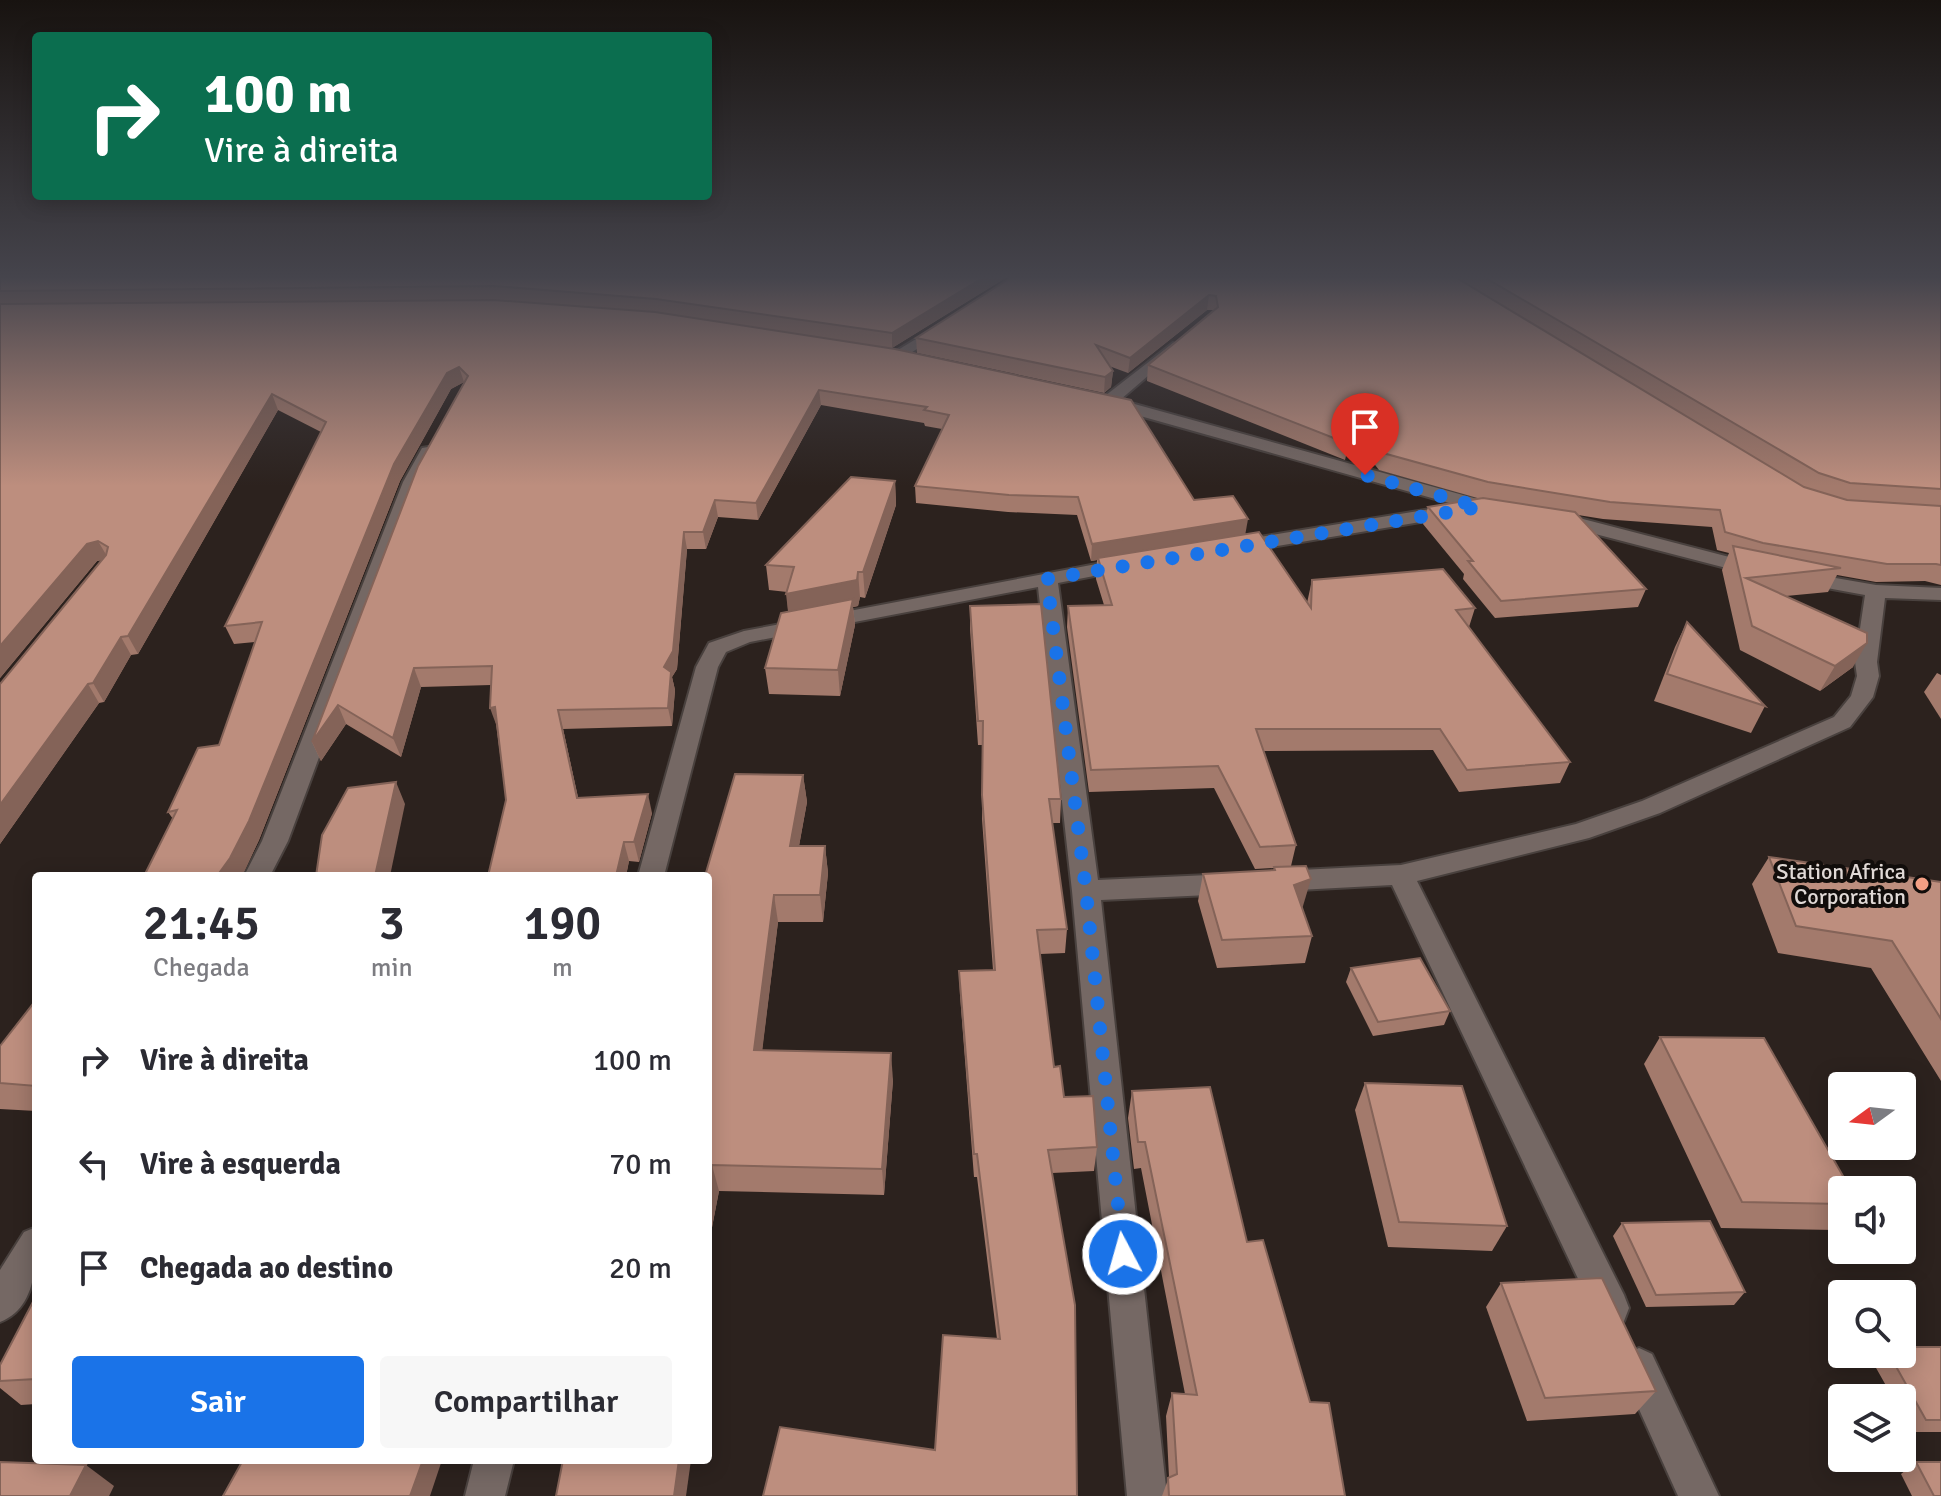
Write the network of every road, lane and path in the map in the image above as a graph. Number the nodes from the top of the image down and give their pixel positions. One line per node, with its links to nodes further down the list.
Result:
1 (904, 347): 3 (street)
2 (1171, 347): 5 (street)
3 (942, 366)
4 (440, 429): 13 (street)
5 (1480, 507): 6 (street); 8 (street)
6 (1508, 511)
7 (1537, 515): 11 (street)
8 (1215, 550)
9 (1153, 560): 10 (street)
10 (1047, 579): 14 (street); 16 (street)
11 (1876, 591): 12 (street); 15 (street)
12 (1941, 594)
13 (259, 872)
14 (652, 872)
15 (1401, 875): 16 (street); 22 (street)
16 (1086, 891): 21 (street)
17 (32, 1251): 18 (street)
18 (0, 1304)
19 (493, 1464): 20 (street)
20 (485, 1496)
21 (1147, 1496)
22 (1699, 1496)

